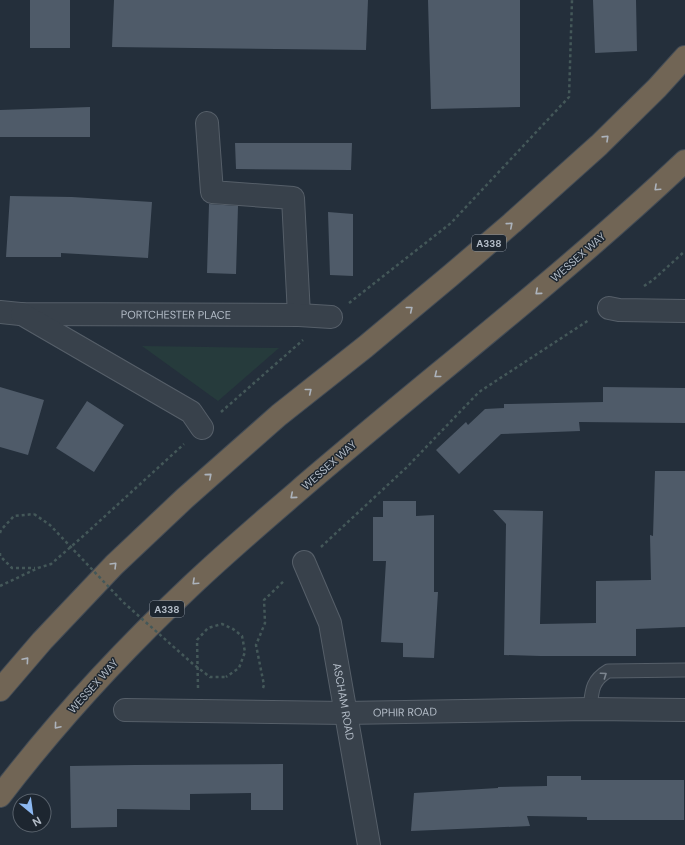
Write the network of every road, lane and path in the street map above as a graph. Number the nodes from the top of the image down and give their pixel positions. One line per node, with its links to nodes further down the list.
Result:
1 (572, 0): 11 (path)
2 (685, 56): 19 (highway, A338, one-way to 2)
3 (207, 123): 10 (street)
4 (685, 161): 26 (highway, WESSEX WAY / A338, one-way to 26)
5 (685, 251): 6 (path)
6 (640, 288)
7 (609, 308): 8 (street); 15 (path)
8 (685, 311)
9 (10, 313): 10 (street, PORTCHESTER PLACE); 12 (street, PORTCHESTER PLACE)
10 (299, 315): 11 (street, PORTCHESTER PLACE)
11 (331, 317): 12 (path)
12 (202, 428): 16 (path)
13 (0, 533): 23 (path, bridge)
14 (0, 553): 16 (path)
15 (304, 562): 24 (path); 25 (street, ASCHAM ROAD)
16 (38, 568): 17 (path)
17 (0, 586)
18 (685, 670): 20 (lane, one-way to 18)
19 (0, 690)
20 (590, 709): 22 (street, OPHIR ROAD); 25 (street, OPHIR ROAD)
21 (125, 710): 23 (street, OPHIR ROAD)
22 (685, 710)
23 (198, 712): 24 (street, OPHIR ROAD)
24 (259, 712): 25 (street, OPHIR ROAD)
25 (345, 713): 27 (street, ASCHAM ROAD)
26 (0, 796)
27 (369, 845)

